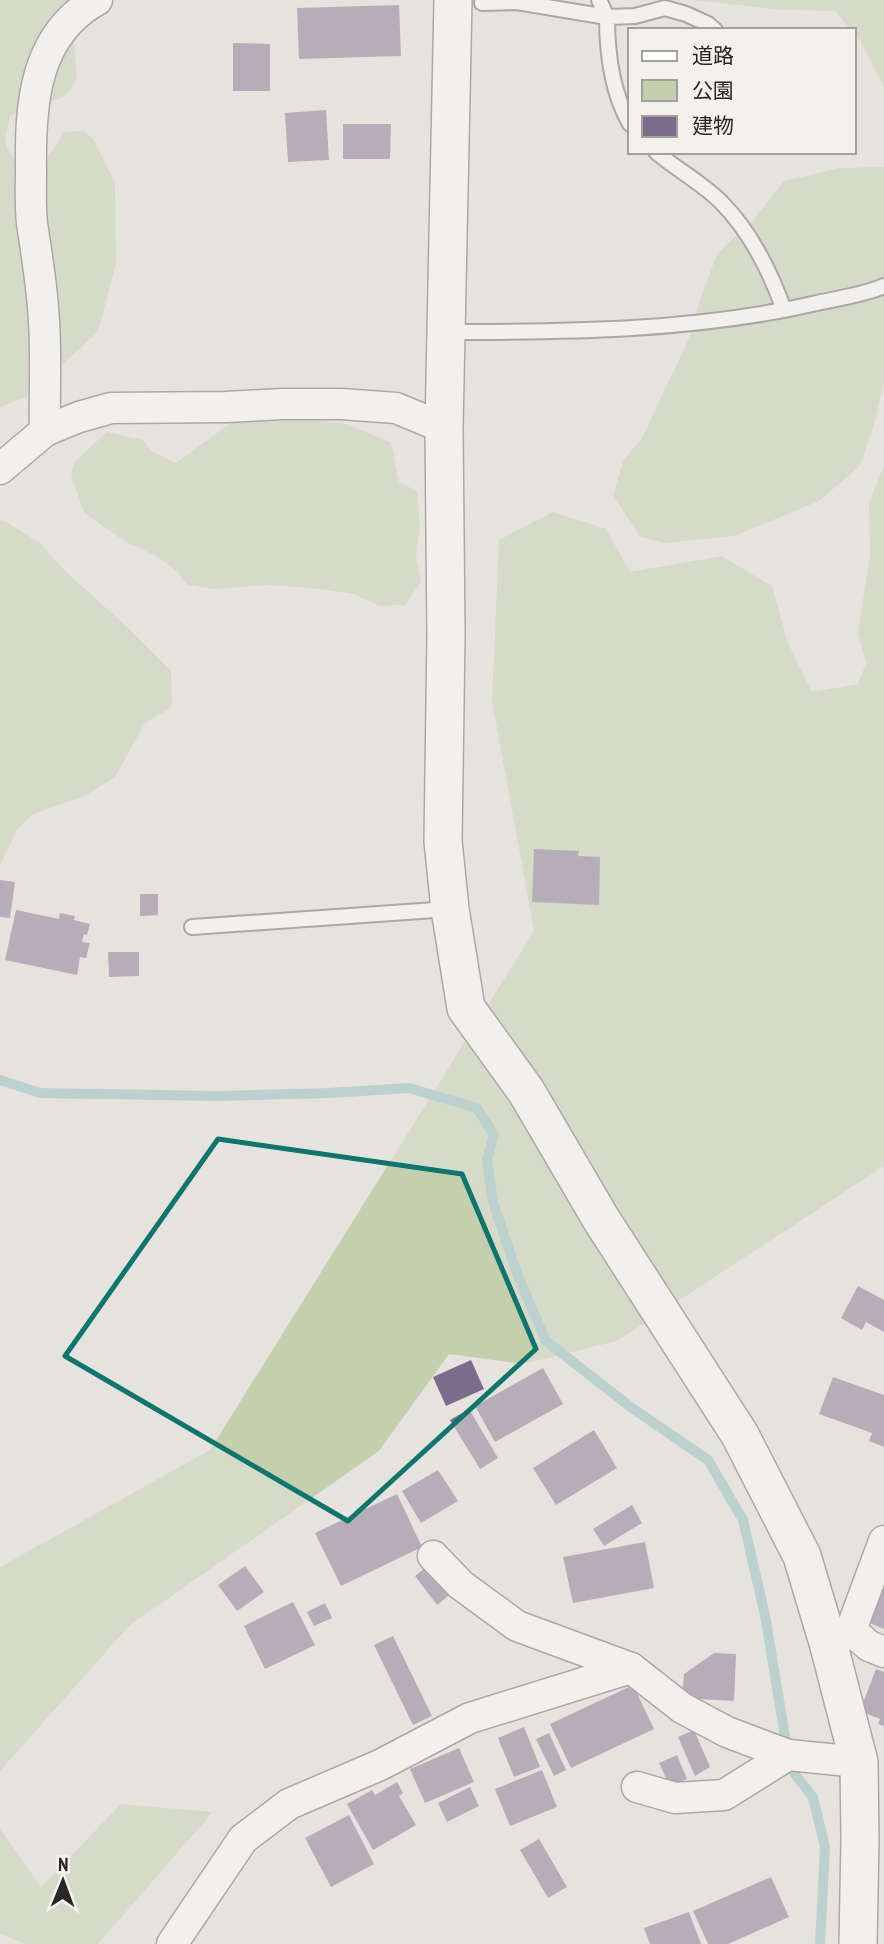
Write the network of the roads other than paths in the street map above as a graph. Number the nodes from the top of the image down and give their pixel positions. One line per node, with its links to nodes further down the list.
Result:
1 (97, 0): 12 (street)
2 (599, 0): 4 (lane)
3 (467, 1): 4 (lane); 10 (street)
4 (607, 17): 5 (lane); 6 (lane)
5 (713, 28)
6 (628, 120)
7 (659, 154): 9 (lane)
8 (884, 286): 9 (lane)
9 (784, 310): 10 (lane)
10 (446, 331): 11 (street)
11 (444, 428): 12 (street); 14 (street)
12 (45, 431): 13 (street)
13 (0, 470)
14 (450, 909): 15 (lane); 18 (street)
15 (192, 927)
16 (882, 1552): 18 (street)
17 (433, 1556): 20 (street)
18 (840, 1638): 19 (street); 22 (street)
19 (884, 1652)
20 (631, 1668): 21 (street); 24 (street)
21 (788, 1755): 22 (street); 23 (street)
22 (859, 1762): 25 (street)
23 (637, 1787)
24 (172, 1944)
25 (858, 1944)

